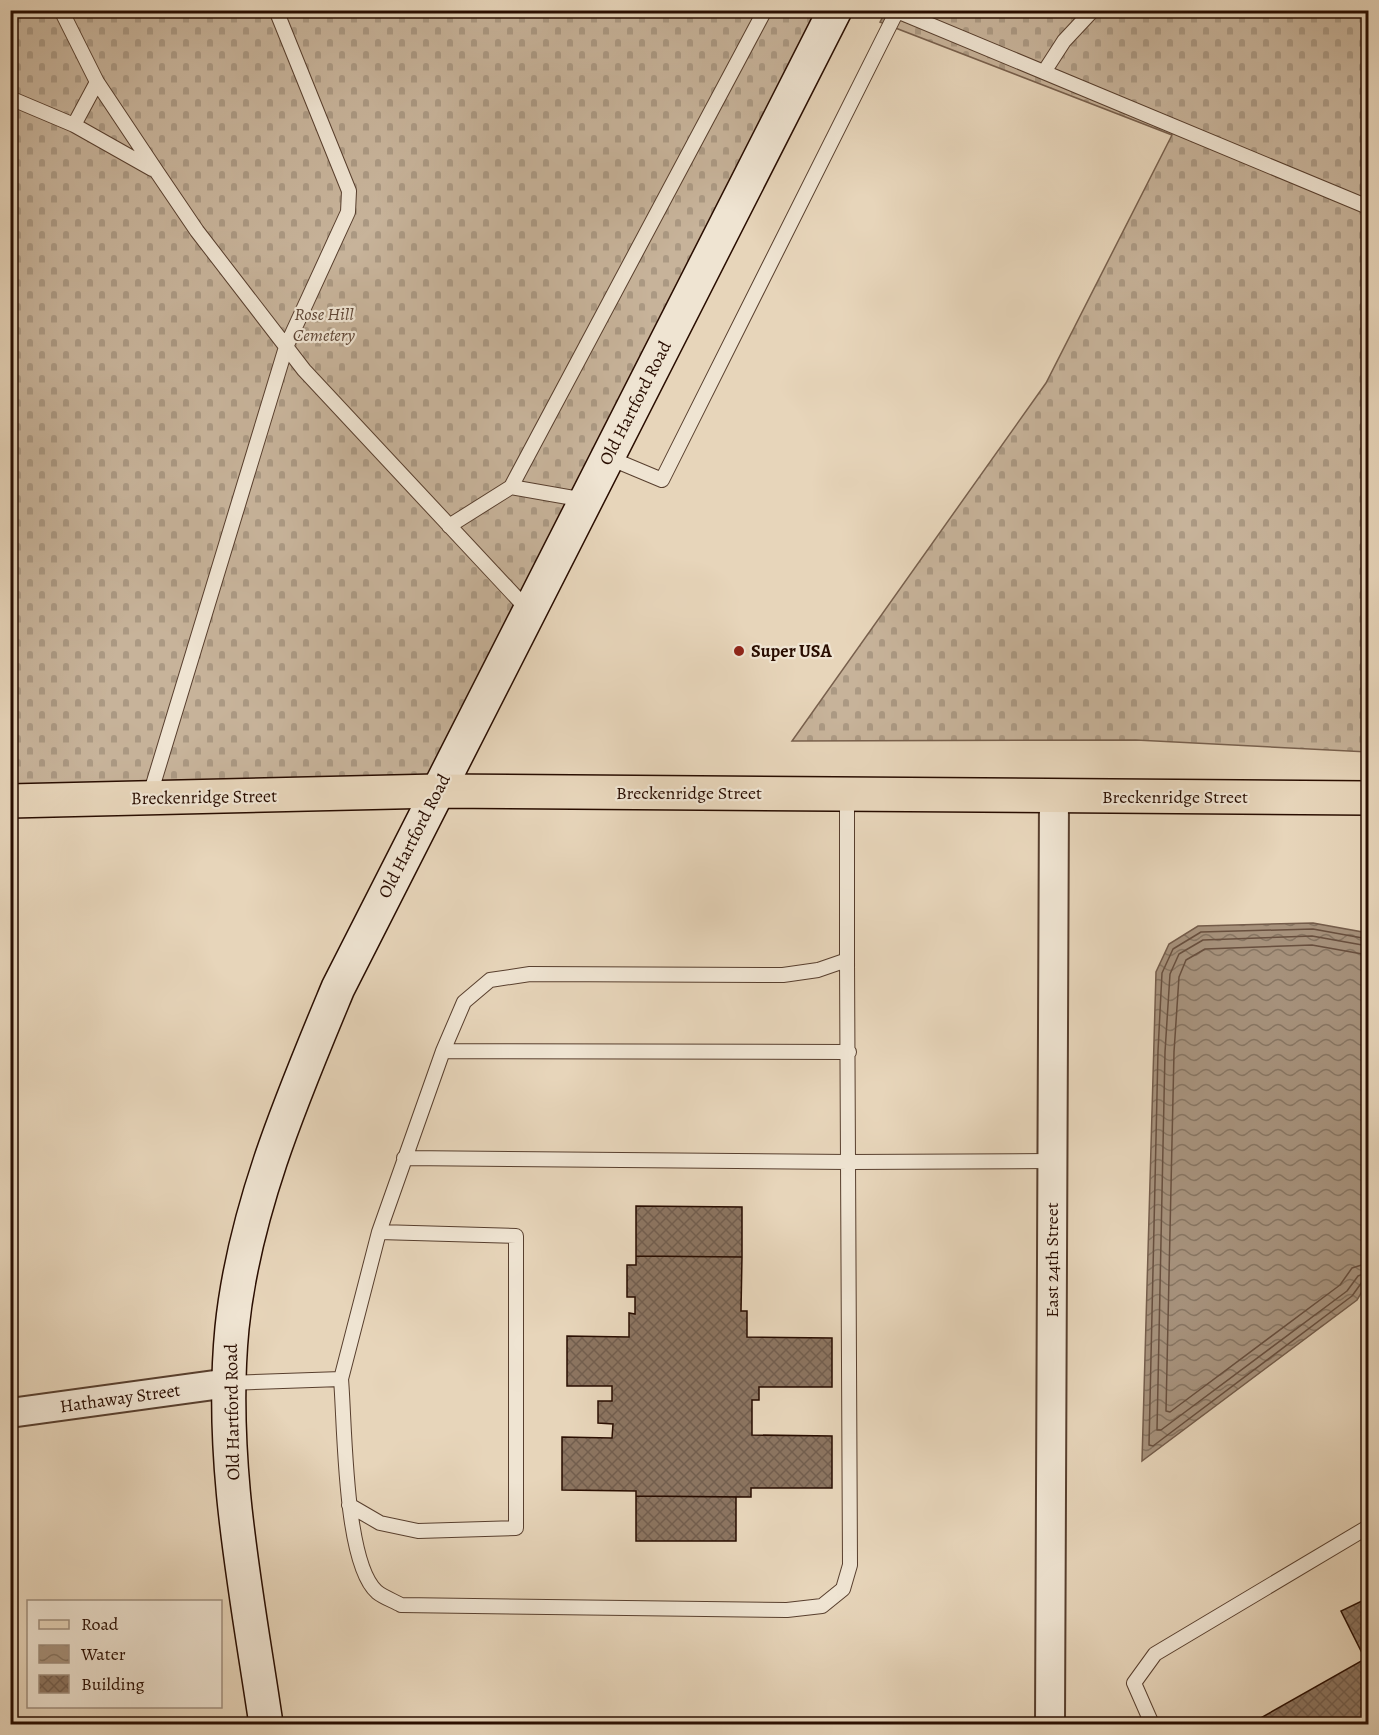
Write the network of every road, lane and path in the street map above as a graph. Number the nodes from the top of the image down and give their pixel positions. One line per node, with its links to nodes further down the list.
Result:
1 (61, 10): 8 (lane)
2 (276, 10): 13 (lane)
3 (765, 10): 15 (lane)
4 (835, 10): 14 (main road, Old Hartford Road)
5 (1093, 10): 7 (lane)
6 (897, 11): 7 (lane); 14 (lane)
7 (1044, 72): 12 (lane)
8 (97, 82): 10 (lane); 11 (lane)
9 (10, 98): 10 (lane)
10 (74, 125): 11 (lane)
11 (157, 171): 13 (lane)
12 (1368, 207)
13 (286, 347): 17 (lane); 22 (lane)
14 (607, 457): 16 (main road, Old Hartford Road)
15 (510, 487): 16 (lane); 17 (lane)
16 (585, 500): 18 (main road, Old Hartford Road)
17 (449, 526): 18 (lane)
18 (529, 611): 19 (main road, Old Hartford Road)
19 (437, 791): 20 (main road, Breckenridge Street); 22 (main road, Breckenridge Street); 33 (main road, Old Hartford Road)
20 (847, 794): 21 (main road, Breckenridge Street); 25 (lane)
21 (1054, 796): 23 (main road, Breckenridge Street); 29 (street, East 24th Street)
22 (149, 798): 24 (main road, Breckenridge Street)
23 (1368, 798)
24 (10, 801)
25 (847, 960): 26 (lane); 27 (lane)
26 (443, 1051): 27 (lane); 28 (lane)
27 (849, 1052): 30 (lane)
28 (404, 1158): 30 (lane); 31 (lane)
29 (1053, 1161): 30 (lane); 38 (street, East 24th Street)
30 (849, 1162): 35 (lane)
31 (379, 1232): 32 (lane); 35 (lane)
32 (341, 1379): 33 (lane); 35 (lane)
33 (229, 1383): 34 (street, Hathaway Street); 37 (main road, Old Hartford Road)
34 (10, 1413)
35 (349, 1505)
36 (1368, 1527): 39 (lane)
37 (266, 1725)
38 (1050, 1725)
39 (1152, 1725)

